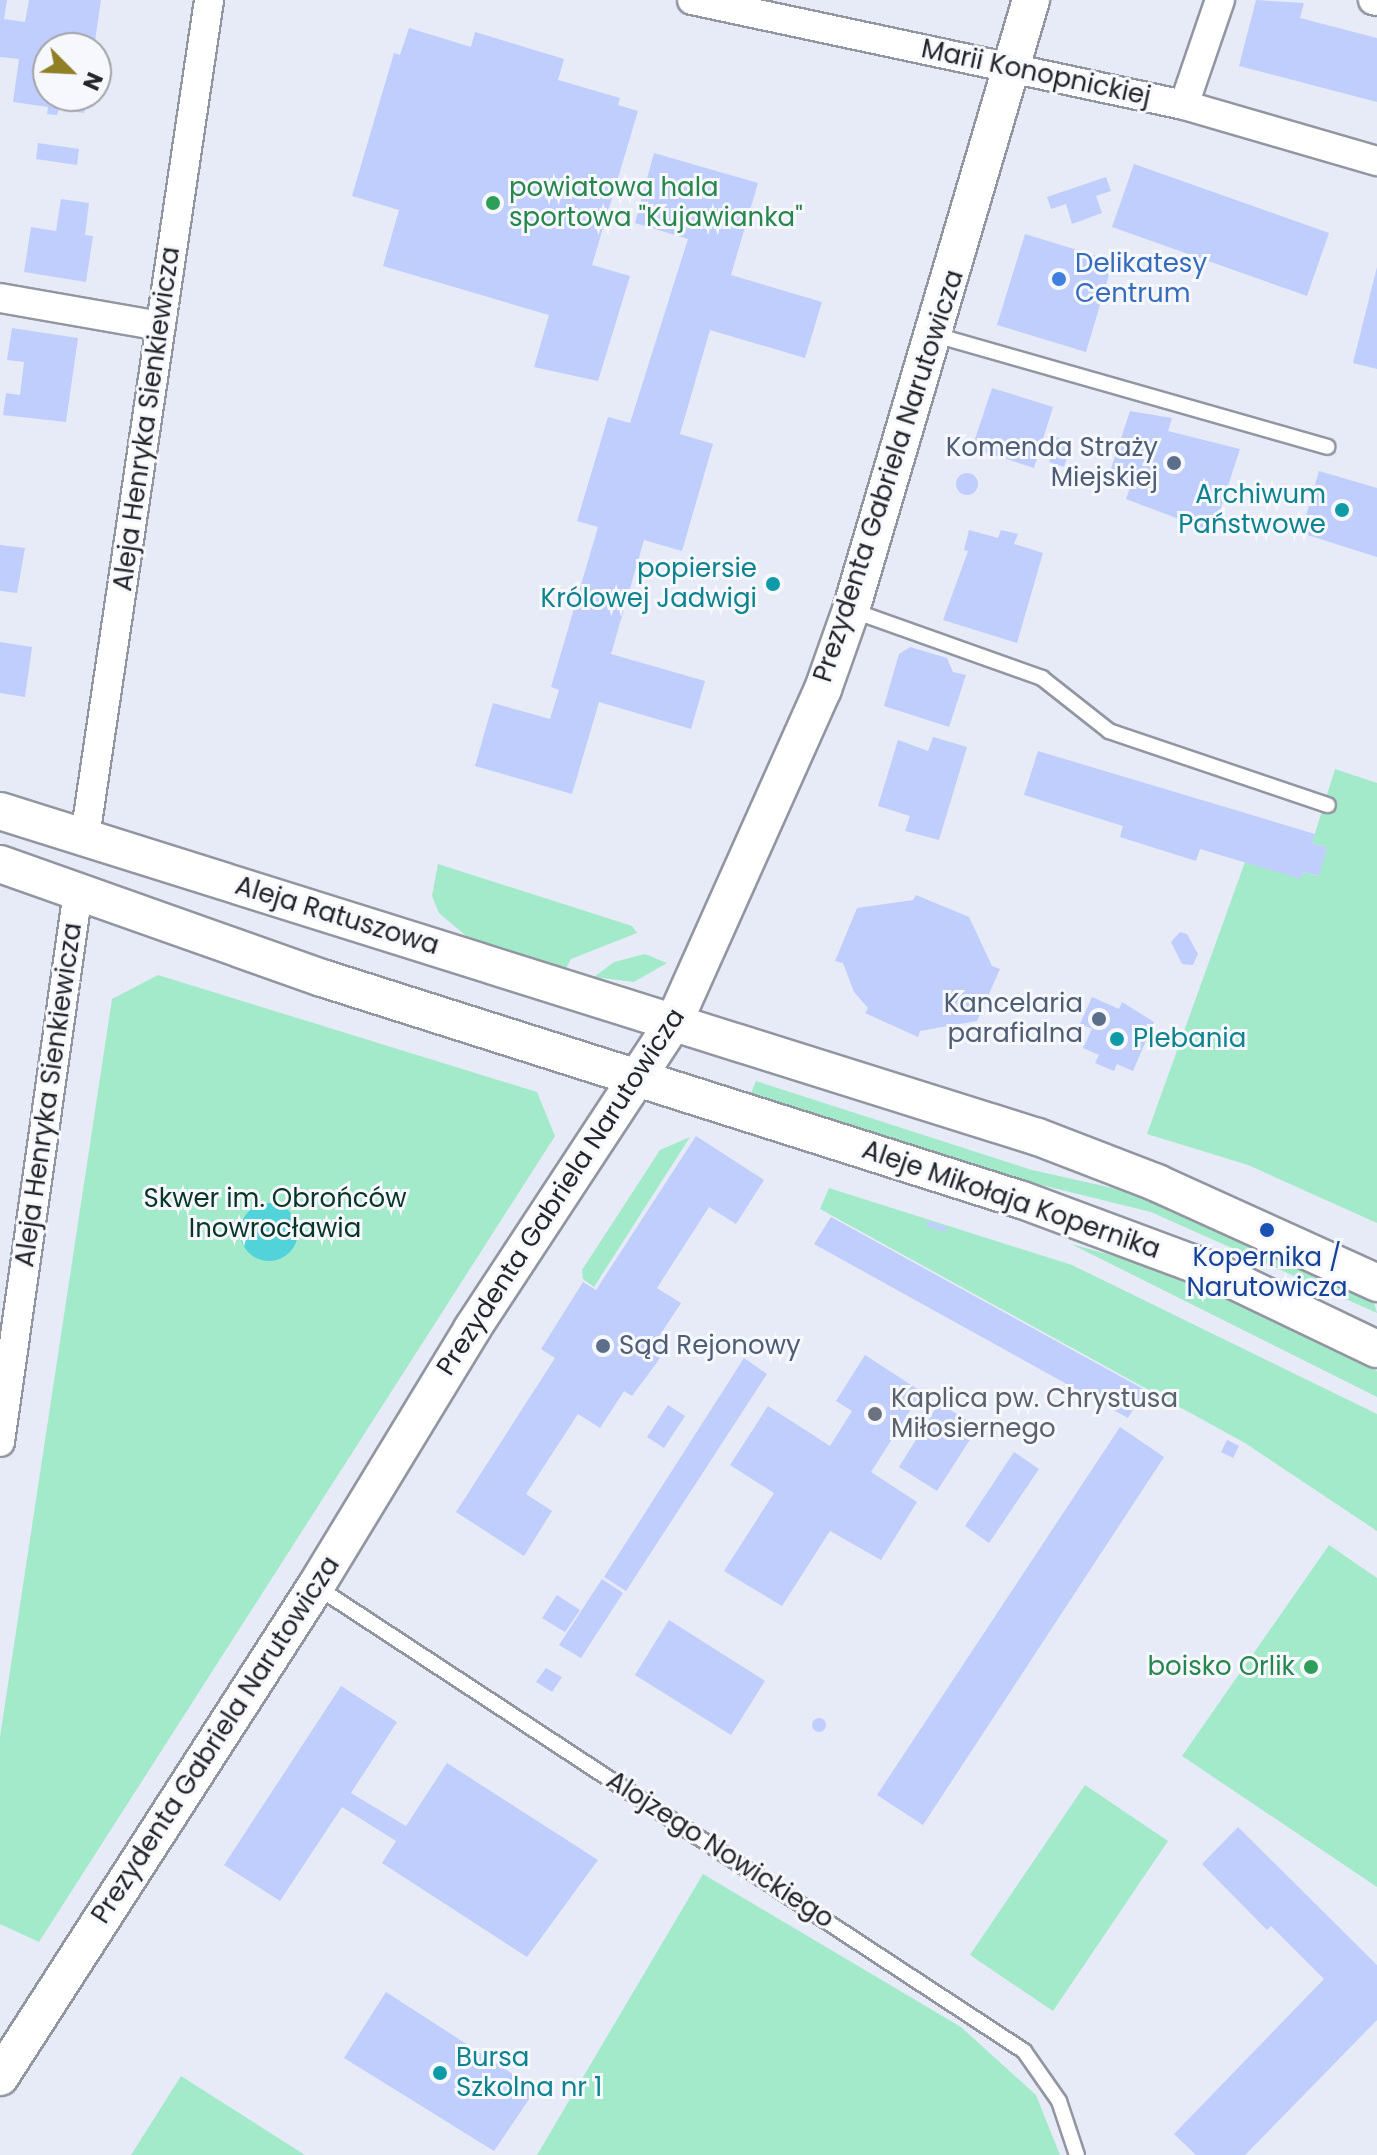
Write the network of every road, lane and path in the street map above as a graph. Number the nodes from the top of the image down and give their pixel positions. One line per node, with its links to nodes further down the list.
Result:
1 (209, 0): 9 (street, Aleja Henryka Sienkiewicza)
2 (692, 0): 5 (street, Marii Konopnickiej)
3 (1031, 0): 5 (street, Prezydenta Gabriela Narutowicza)
4 (1220, 0): 6 (street)
5 (1011, 68): 6 (street, Marii Konopnickiej); 10 (street, Prezydenta Gabriela Narutowicza)
6 (1184, 105): 7 (street, Marii Konopnickiej)
7 (1377, 161)
8 (0, 298): 9 (street)
9 (161, 326): 15 (street, Aleja Henryka Sienkiewicza)
10 (935, 335): 11 (lane); 12 (street, Prezydenta Gabriela Narutowicza)
11 (1327, 447)
12 (851, 610): 13 (lane); 18 (street, Prezydenta Gabriela Narutowicza)
13 (1328, 805)
14 (0, 811): 15 (street, Aleja Ratuszowa)
15 (85, 837): 18 (street, Aleja Ratuszowa)
16 (0, 864): 17 (street)
17 (78, 891): 19 (street); 22 (street, Aleja Henryka Sienkiewicza)
18 (674, 1022): 19 (street, Prezydenta Gabriela Narutowicza); 20 (street)
19 (635, 1076): 21 (street, Aleje Mikołaja Kopernika); 23 (street, Prezydenta Gabriela Narutowicza)
20 (1377, 1283)
21 (1377, 1349)
22 (0, 1442)
23 (316, 1586): 24 (street, Prezydenta Gabriela Narutowicza); 25 (lane, Alojzego Nowickiego)
24 (0, 2077)
25 (1077, 2155)

